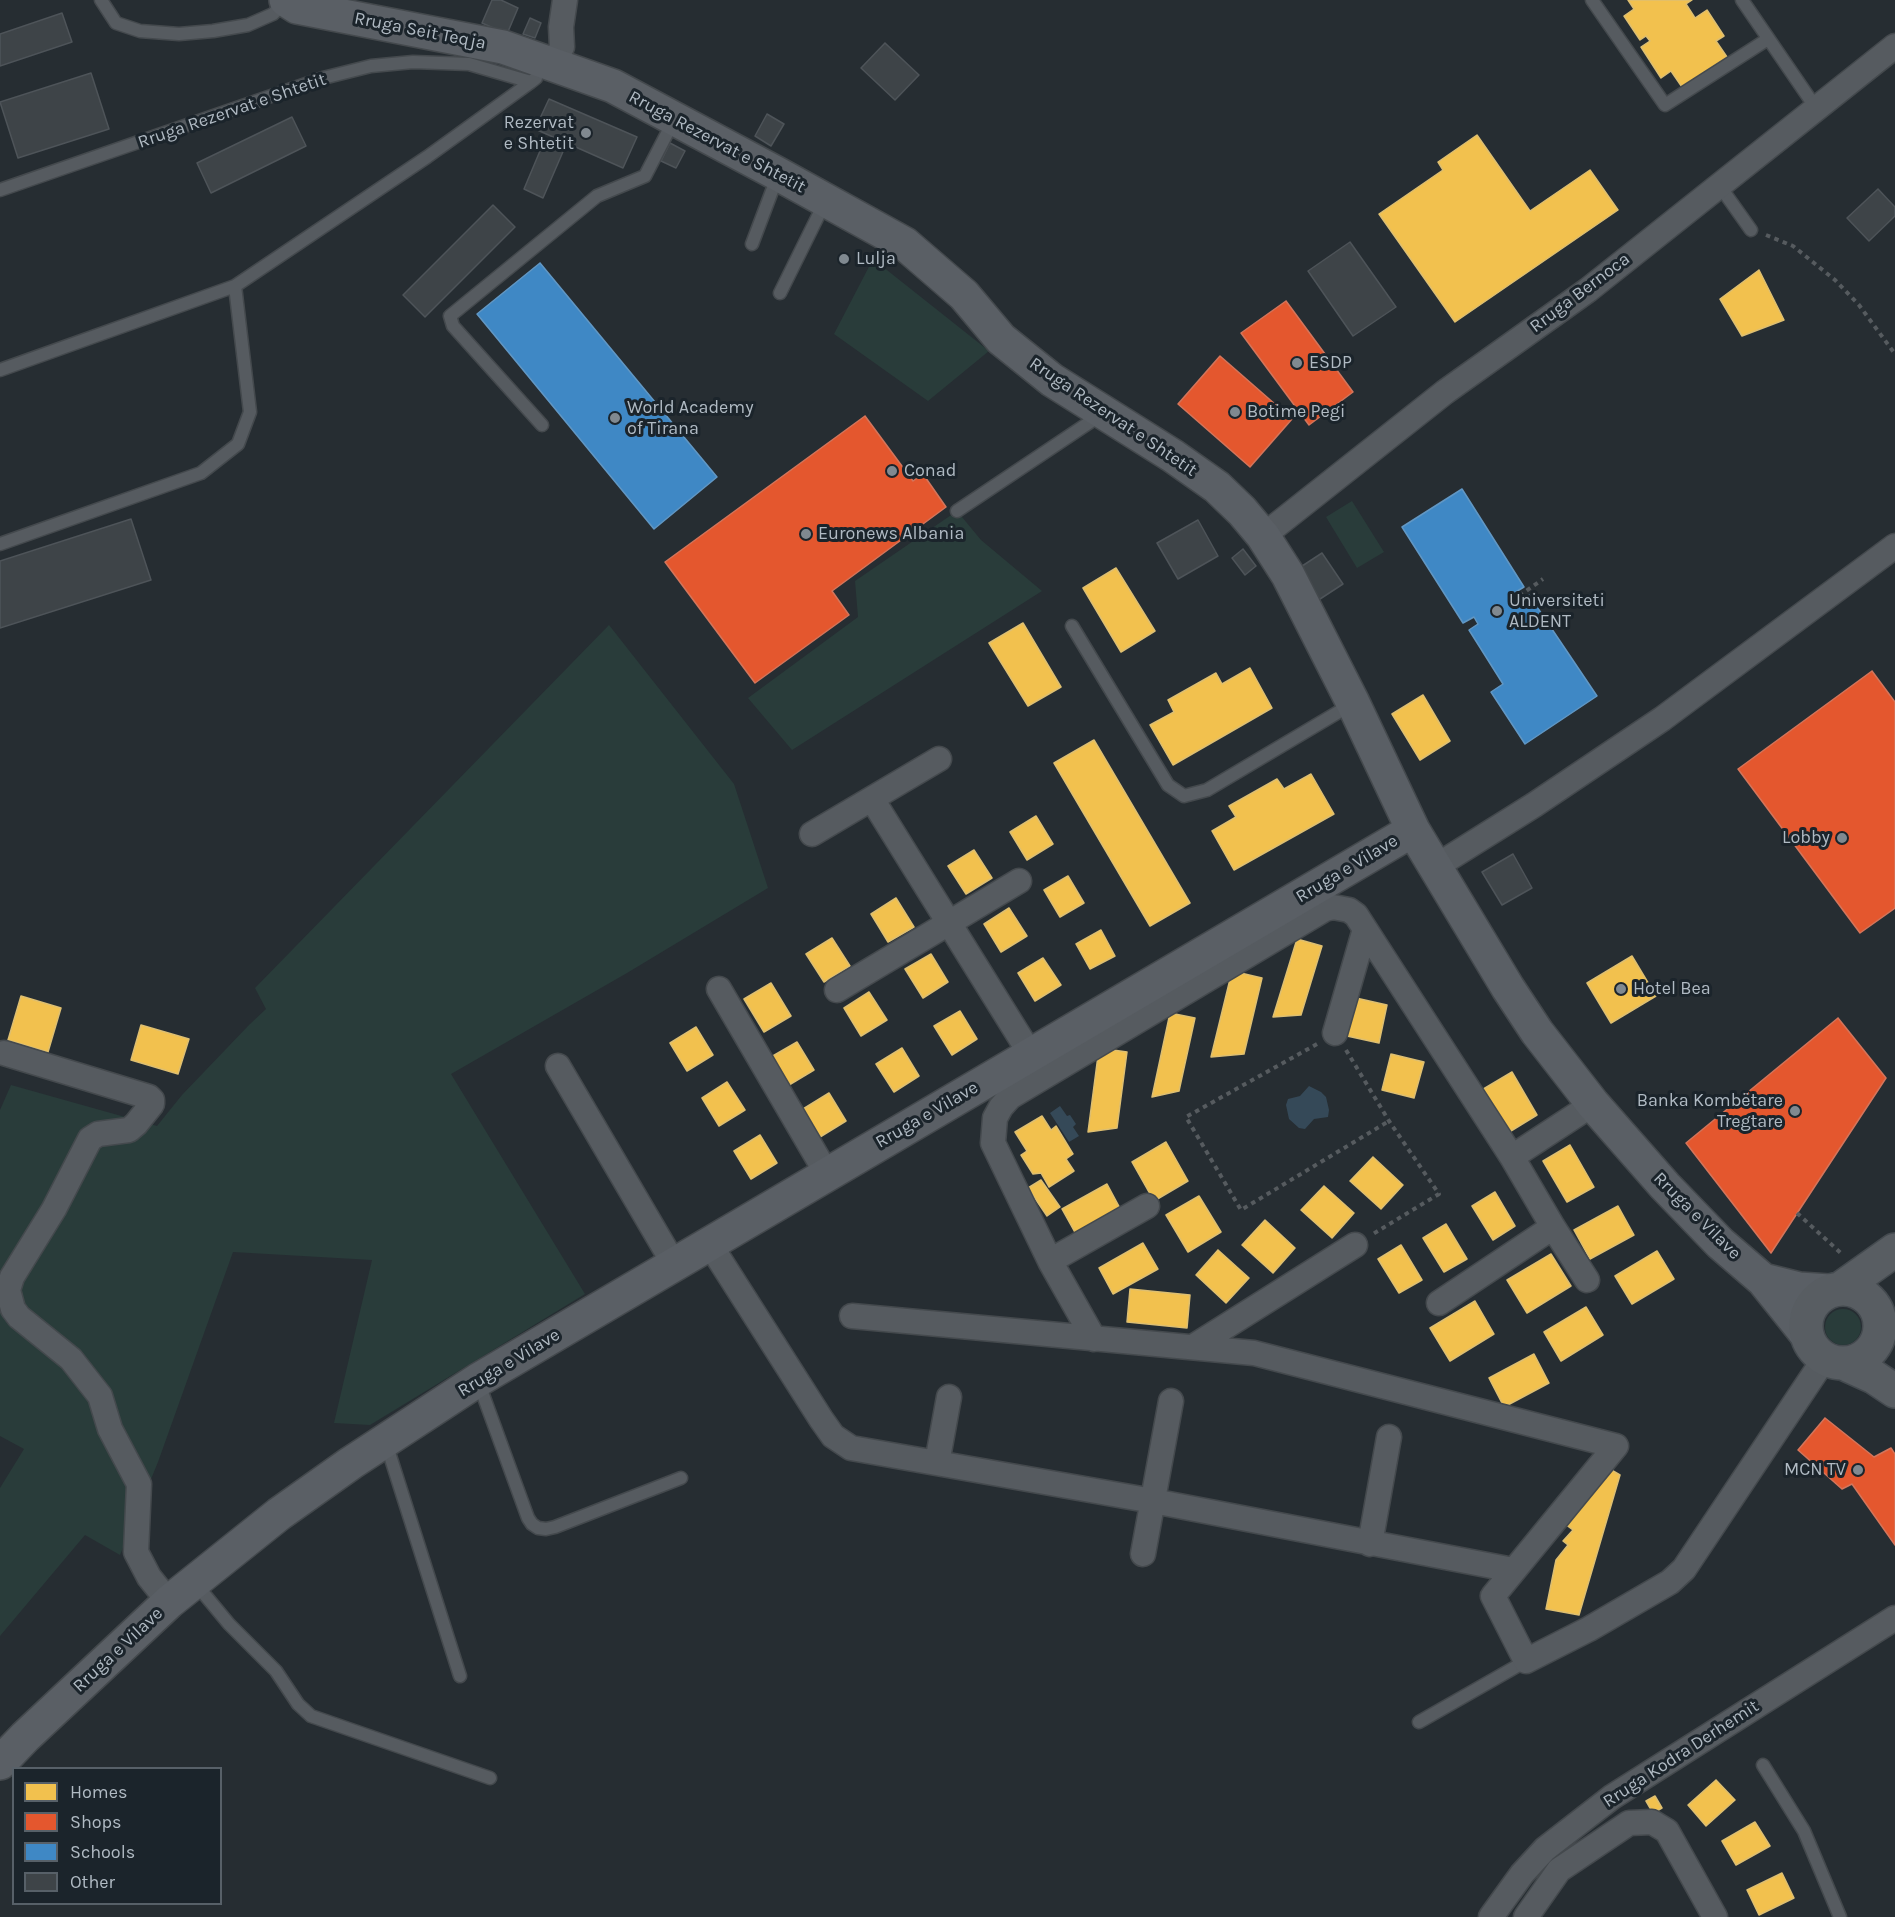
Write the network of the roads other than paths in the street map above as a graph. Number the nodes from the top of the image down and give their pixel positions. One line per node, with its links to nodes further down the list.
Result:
1 (101, 0): 2 (lane)
2 (286, 0): 8 (street, Rruga Seit Teqja)
3 (565, 0): 8 (street)
4 (1592, 0): 6 (lane)
5 (1742, 0): 6 (lane)
6 (1768, 39): 9 (lane)
7 (1895, 46): 9 (street, Rruga Bernoca)
8 (541, 74): 10 (street, Rruga Rezervat e Shtetit); 13 (lane, Rruga Rezervat e Shtetit); 17 (lane)
9 (1816, 108): 12 (street, Rruga Bernoca)
10 (674, 119): 11 (street, Rruga Rezervat e Shtetit); 21 (lane)
11 (778, 174): 14 (street, Rruga Rezervat e Shtetit); 16 (lane)
12 (1719, 185): 15 (lane); 23 (street, Rruga Bernoca)
13 (0, 190)
14 (825, 201): 18 (lane); 20 (street, Rruga Rezervat e Shtetit)
15 (1751, 230)
16 (752, 244)
17 (236, 286): 19 (lane); 24 (lane)
18 (780, 293)
19 (0, 370)
20 (1103, 413): 22 (lane); 23 (street, Rruga Rezervat e Shtetit)
21 (542, 425)
22 (957, 511)
23 (1263, 536): 27 (street, Rruga Rezervat e Shtetit)
24 (0, 544)
25 (1895, 546): 32 (street)
26 (1072, 626): 27 (lane)
27 (1353, 703): 30 (street, Rruga Rezervat e Shtetit)
28 (939, 759): 29 (street)
29 (872, 800): 31 (street); 34 (street)
30 (1413, 830): 32 (street, Rruga e Vilave); 40 (street, Rruga e Vilave)
31 (812, 834)
32 (1436, 867): 43 (street, Rruga e Vilave)
33 (1018, 882): 34 (street)
34 (947, 923): 37 (street); 40 (street)
35 (1365, 929): 38 (street); 44 (street); 45 (street)
36 (720, 989): 46 (street)
37 (837, 990)
38 (1335, 1034)
39 (4, 1053): 57 (street)
40 (1031, 1055): 42 (street, Rruga e Vilave)
41 (558, 1066): 53 (street)
42 (970, 1089): 44 (street); 46 (street, Rruga e Vilave)
43 (1593, 1104): 45 (street); 55 (street, Rruga e Vilave)
44 (995, 1118): 52 (street)
45 (1512, 1157): 48 (street)
46 (827, 1174): 49 (street, Rruga e Vilave)
47 (1148, 1206): 52 (street)
48 (1553, 1227): 54 (street); 58 (street)
49 (709, 1243): 53 (street, Rruga e Vilave); 71 (street)
50 (1355, 1245): 62 (street)
51 (1895, 1250): 56 (main road); 60 (main road)
52 (1050, 1261): 61 (street)
53 (674, 1264): 65 (street, Rruga e Vilave)
54 (1587, 1280)
55 (1763, 1280): 56 (street, Rruga e Vilave); 63 (street, Rruga e Vilave)
56 (1834, 1290): 60 (main road); 63 (main road)
57 (4, 1291): 77 (street)
58 (1439, 1303)
59 (852, 1316): 61 (street)
60 (1879, 1321): 63 (main road); 64 (main road)
61 (1094, 1339): 62 (street)
62 (1193, 1347): 76 (street)
63 (1825, 1352): 66 (main road, Rruga e Vilave); 79 (street)
64 (1895, 1362)
65 (478, 1380): 70 (street, Rruga e Vilave); 72 (lane)
66 (1895, 1390)
67 (949, 1397): 71 (street)
68 (1171, 1401): 73 (street)
69 (1389, 1437): 74 (street)
70 (385, 1442): 77 (street, Rruga e Vilave); 80 (lane)
71 (937, 1463): 73 (street)
72 (681, 1478)
73 (1153, 1501): 74 (street); 75 (street)
74 (1370, 1544): 76 (street)
75 (1143, 1554)
76 (1513, 1570): 79 (street)
77 (182, 1592): 82 (street, Rruga e Vilave); 84 (lane)
78 (1895, 1618): 85 (street, Rruga Kodra Derhemit)
79 (1526, 1661): 81 (lane)
80 (460, 1676)
81 (1419, 1722)
82 (0, 1763)
83 (1763, 1764): 90 (lane)
84 (490, 1778)
85 (1612, 1797): 86 (street); 87 (street, Rruga Kodra Derhemit)
86 (1629, 1823): 88 (street); 89 (street)
87 (1491, 1917)
88 (1526, 1917)
89 (1715, 1917)
90 (1840, 1917)

